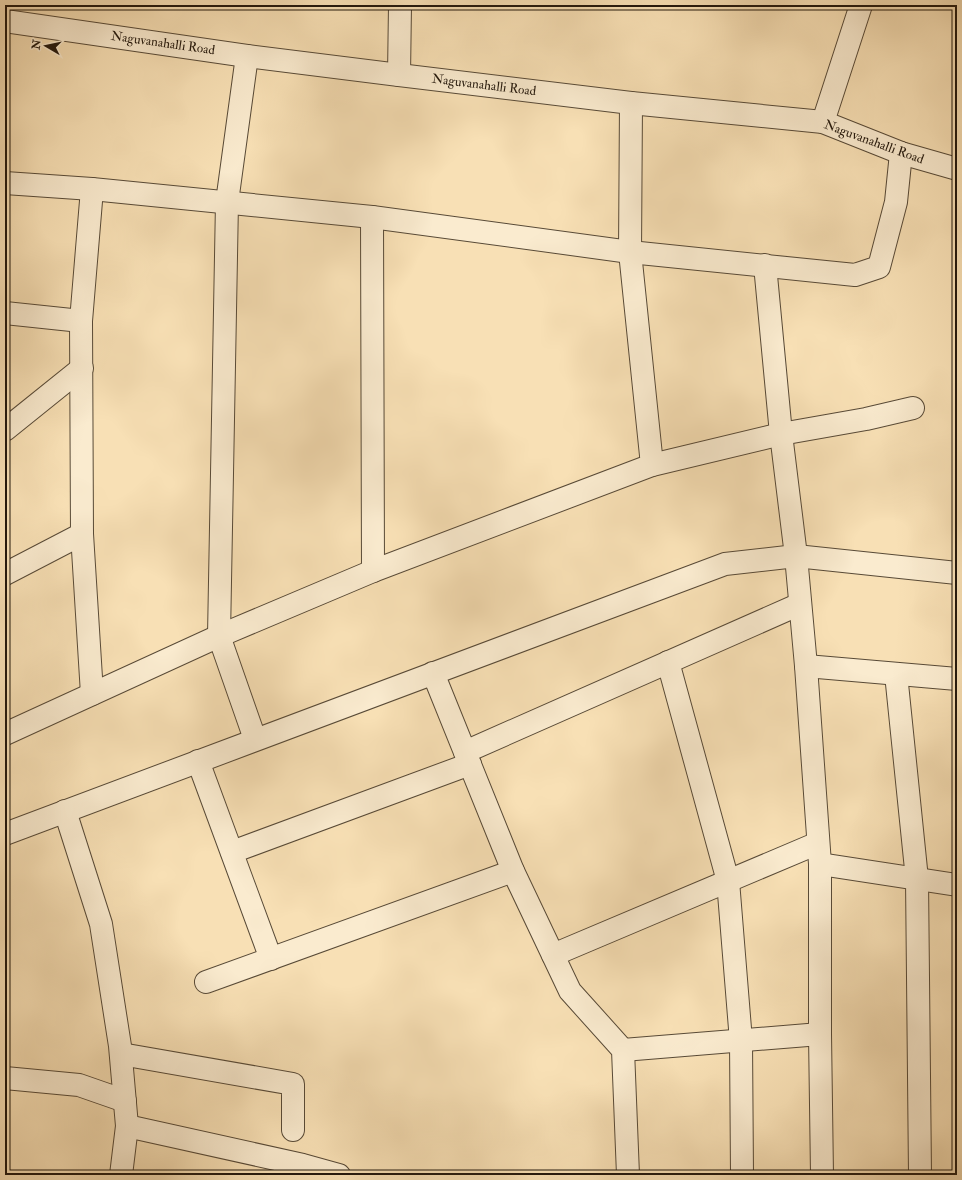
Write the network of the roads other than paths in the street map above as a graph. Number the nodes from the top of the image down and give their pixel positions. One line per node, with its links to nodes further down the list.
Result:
1 (400, 5): 5 (street)
2 (861, 5): 7 (street)
3 (5, 21): 4 (street, Naguvanahalli Road)
4 (247, 56): 5 (street, Naguvanahalli Road); 12 (street)
5 (399, 75): 6 (street, Naguvanahalli Road)
6 (631, 103): 7 (street, Naguvanahalli Road); 14 (street)
7 (823, 122): 8 (street, Naguvanahalli Road)
8 (901, 153): 9 (street, Naguvanahalli Road); 15 (street)
9 (957, 169)
10 (5, 183): 11 (street)
11 (92, 189): 12 (street); 17 (street)
12 (227, 202): 13 (street); 29 (street)
13 (372, 217): 14 (street); 25 (street)
14 (630, 252): 15 (street); 22 (street)
15 (765, 266): 21 (street)
16 (5, 313): 17 (street)
17 (82, 321): 18 (street)
18 (82, 368): 20 (street); 23 (street)
19 (913, 408): 21 (street)
20 (5, 430)
21 (781, 434): 22 (street); 24 (street)
22 (652, 465): 25 (street)
23 (82, 534): 27 (street); 35 (street)
24 (796, 556): 26 (street); 28 (street); 32 (street)
25 (373, 571): 29 (street)
26 (957, 573)
27 (5, 574)
28 (800, 604): 30 (street); 31 (street)
29 (220, 636): 35 (street); 37 (street)
30 (668, 662): 38 (street); 46 (street)
31 (806, 666): 33 (street); 43 (street)
32 (433, 673): 37 (street); 38 (street)
33 (896, 674): 34 (street); 45 (street)
34 (957, 679)
35 (92, 694): 36 (street)
36 (5, 734)
37 (255, 739): 39 (street)
38 (468, 758): 42 (street); 44 (street)
39 (198, 761): 40 (street); 42 (street)
40 (65, 811): 41 (street); 54 (street)
41 (5, 834)
42 (232, 852): 49 (street)
43 (819, 853): 45 (street); 46 (street); 51 (street)
44 (513, 871): 48 (street); 49 (street)
45 (917, 879): 47 (street); 64 (street)
46 (728, 881): 48 (street); 52 (street)
47 (957, 885)
48 (553, 955): 53 (street)
49 (271, 959): 50 (street)
50 (206, 982)
51 (820, 1034): 52 (street); 63 (street)
52 (741, 1041): 53 (street); 62 (street)
53 (623, 1050): 61 (street)
54 (121, 1054): 56 (street); 58 (street)
55 (5, 1078): 56 (street)
56 (125, 1101): 57 (street)
57 (127, 1126): 59 (street); 60 (street)
58 (293, 1130)
59 (121, 1175)
60 (339, 1175)
61 (628, 1175)
62 (742, 1175)
63 (822, 1175)
64 (920, 1175)

